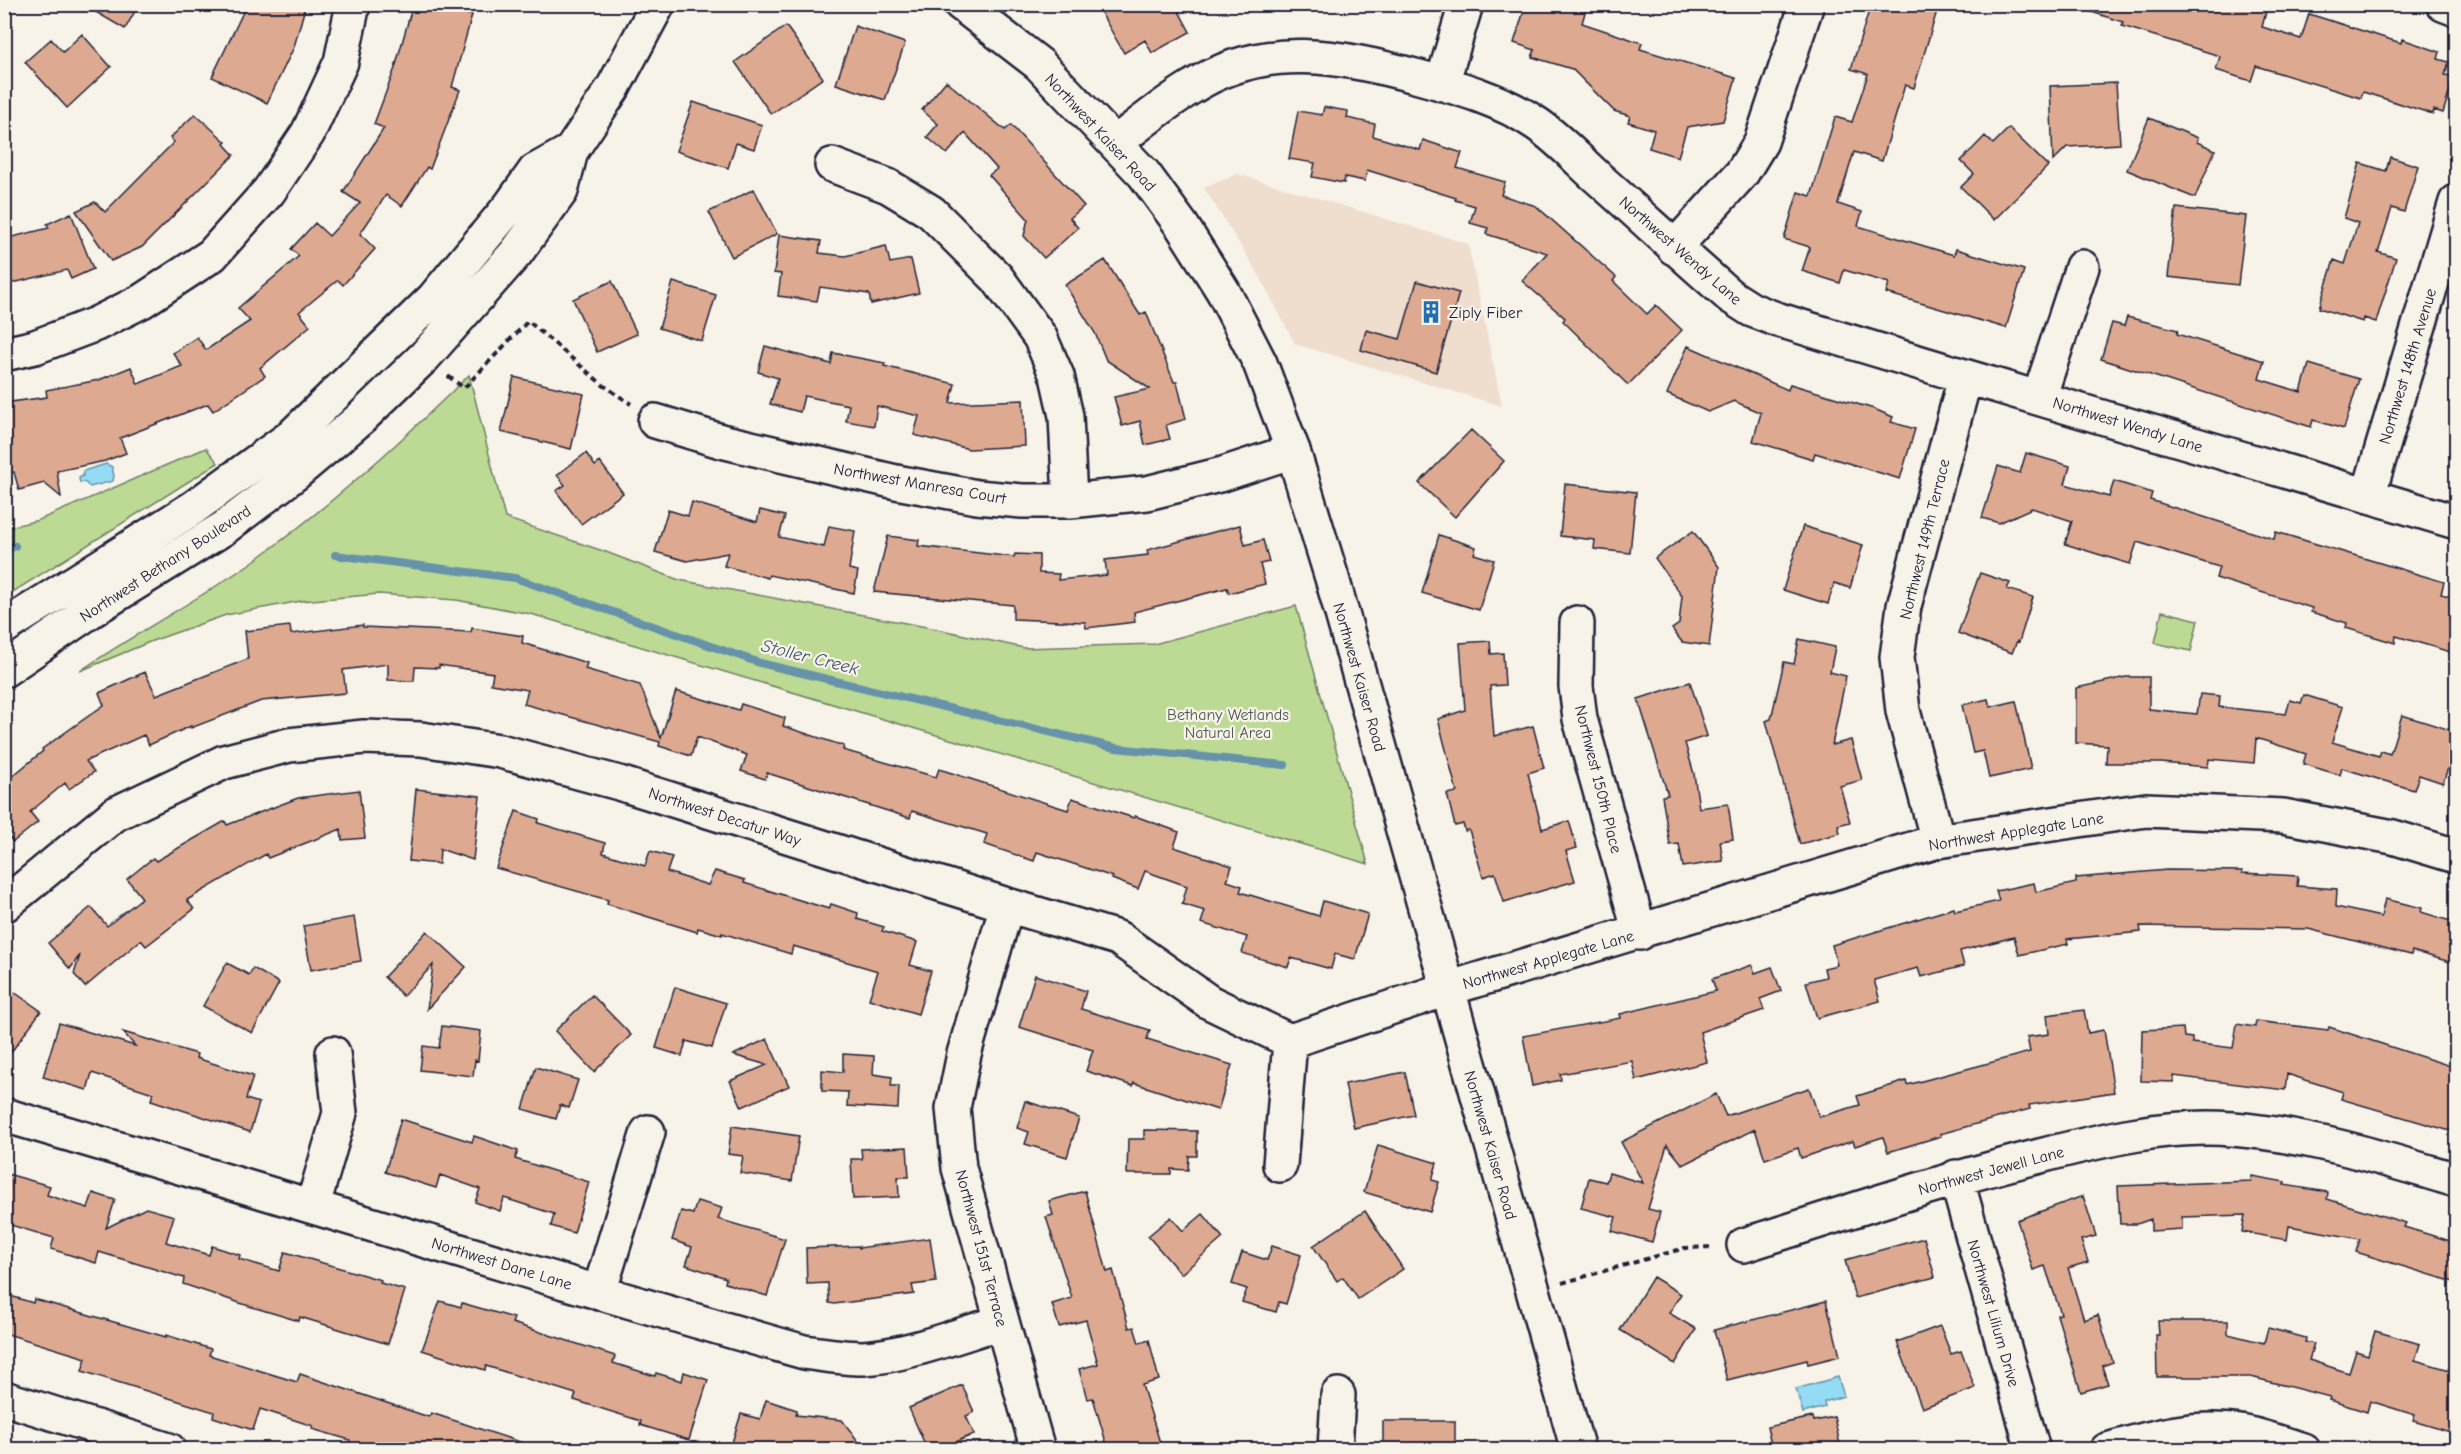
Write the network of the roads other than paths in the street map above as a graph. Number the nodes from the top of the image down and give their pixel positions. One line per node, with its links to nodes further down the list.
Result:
1 (353, 4): 15 (street)
2 (658, 4): 10 (street, Northwest Bethany Boulevard)
3 (961, 4): 9 (street, Northwest Kaiser Road)
4 (1466, 4): 8 (street)
5 (1807, 4): 13 (street)
6 (2443, 4): 7 (street)
7 (2457, 9)
8 (1442, 84): 9 (street, Northwest Wendy Lane); 13 (street, Northwest Wendy Lane)
9 (1115, 143): 19 (street, Northwest Kaiser Road)
10 (571, 151): 24 (street, Northwest Bethany Boulevard); 25 (street, Northwest Bethany Boulevard)
11 (832, 165): 21 (street)
12 (2457, 202): 20 (street, Northwest 148th Avenue)
13 (1674, 248): 16 (street, Northwest Wendy Lane)
14 (2082, 267): 17 (street)
15 (4, 354)
16 (1965, 378): 17 (street, Northwest Wendy Lane); 26 (street, Northwest 149th Terrace)
17 (2039, 398): 20 (street, Northwest Wendy Lane)
18 (655, 420): 21 (street, Northwest Manresa Court)
19 (1293, 451): 21 (street, Northwest Manresa Court); 31 (street, Northwest Kaiser Road)
20 (2368, 496): 22 (street, Northwest Wendy Lane)
21 (1070, 501)
22 (2457, 522)
23 (1577, 623): 30 (street, Northwest 150th Place)
24 (4, 627)
25 (4, 670)
26 (1938, 841): 27 (street, Northwest Applegate Lane); 30 (street, Northwest Applegate Lane)
27 (2457, 856)
28 (1007, 905): 29 (street, Northwest Decatur Way); 32 (street, Northwest Decatur Way); 42 (street, Northwest 151st Terrace)
29 (4, 906)
30 (1640, 933): 31 (street, Northwest Applegate Lane)
31 (1447, 989): 32 (street); 48 (street, Northwest Kaiser Road)
32 (1290, 1041): 36 (street)
33 (333, 1053): 39 (street)
34 (4, 1115): 39 (street, Northwest Dane Lane)
35 (648, 1132): 41 (street)
36 (1280, 1165)
37 (1956, 1177): 38 (street, Northwest Jewell Lane); 40 (street, Northwest Jewell Lane); 49 (street, Northwest Lilium Drive)
38 (2457, 1180)
39 (313, 1205): 41 (street, Northwest Dane Lane)
40 (1744, 1245)
41 (598, 1293): 42 (street, Northwest Dane Lane)
42 (1002, 1322): 46 (street, Northwest 151st Terrace)
43 (1338, 1395): 47 (street)
44 (4, 1398): 45 (street)
45 (169, 1449)
46 (1038, 1449)
47 (1335, 1449)
48 (1578, 1449)
49 (2033, 1449)
50 (2107, 1449): 51 (street)
51 (2303, 1449)

